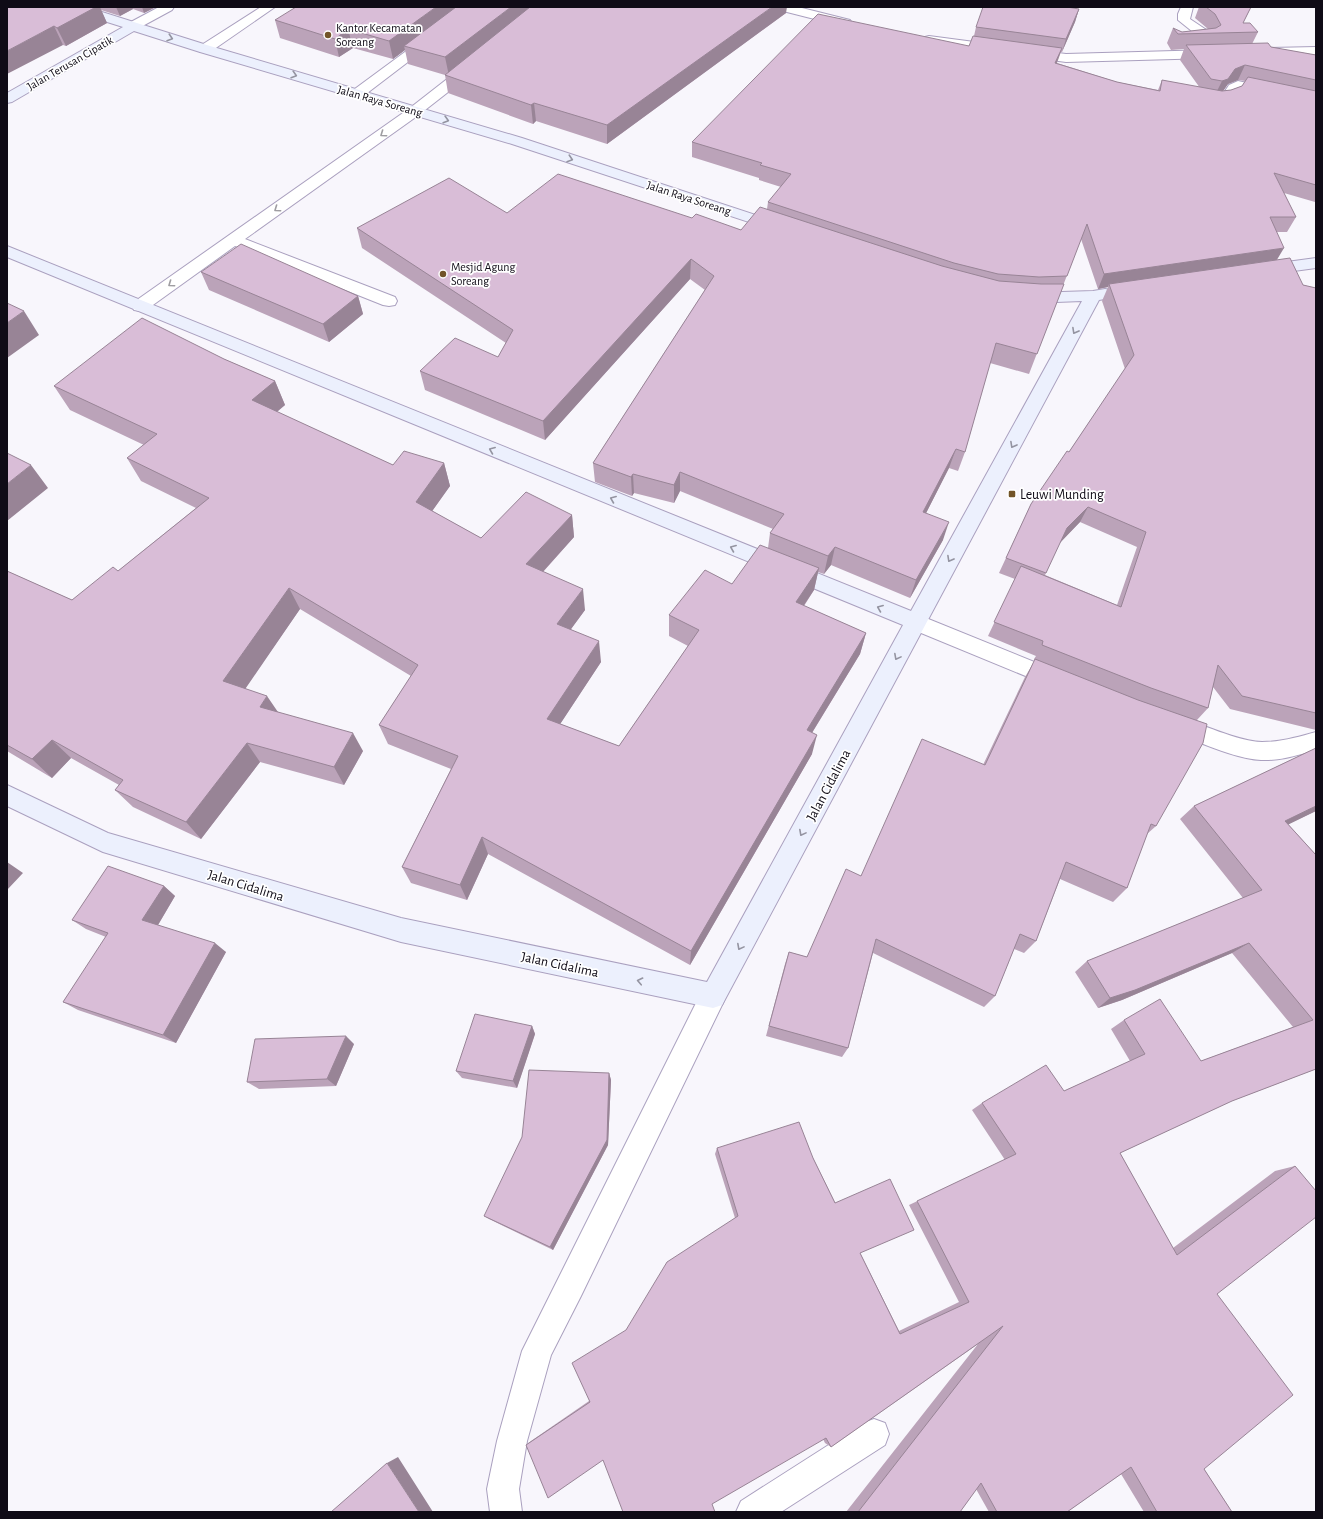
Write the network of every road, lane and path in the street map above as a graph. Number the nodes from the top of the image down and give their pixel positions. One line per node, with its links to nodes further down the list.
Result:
1 (73, 7): 7 (main road, Jalan Raya Soreang)
2 (168, 7): 7 (street)
3 (269, 7): 12 (street)
4 (474, 7): 19 (street)
5 (783, 7): 8 (street)
6 (1187, 7): 10 (street)
7 (133, 26): 12 (main road, Jalan Raya Soreang, one-way to 12); 21 (main road, Jalan Terusan Cipatik)
8 (861, 27)
9 (918, 38): 16 (street)
10 (1179, 42)
11 (1110, 44): 16 (street)
12 (205, 49): 19 (main road, Jalan Raya Soreang, one-way to 19)
13 (1316, 51): 14 (street)
14 (1253, 52)
15 (1222, 53): 16 (street)
16 (1097, 54): 18 (street)
17 (477, 61): 23 (street)
18 (1094, 71)
19 (357, 94): 23 (main road, Jalan Raya Soreang)
20 (1201, 98): 22 (street)
21 (7, 100)
22 (1316, 102)
23 (415, 111): 24 (main road, Jalan Raya Soreang, one-way to 24); 25 (street, one-way to 25)
24 (794, 233)
25 (234, 240): 32 (street); 33 (street, one-way to 33)
26 (7, 251): 33 (main road)
27 (1316, 263): 28 (main road)
28 (1253, 272)
29 (1122, 292): 31 (main road)
30 (1013, 296): 31 (main road)
31 (1093, 296): 34 (main road, Jalan Cidalima, one-way to 34)
32 (389, 301)
33 (140, 306): 34 (main road, one-way to 33)
34 (916, 622): 35 (street); 39 (main road, Jalan Cidalima, one-way to 39)
35 (1075, 687)
36 (1162, 720): 37 (street)
37 (1316, 741)
38 (7, 795): 39 (main road, Jalan Cidalima, one-way to 38)
39 (713, 996): 41 (street)
40 (874, 1434): 42 (street)
41 (506, 1512)
42 (752, 1512)

